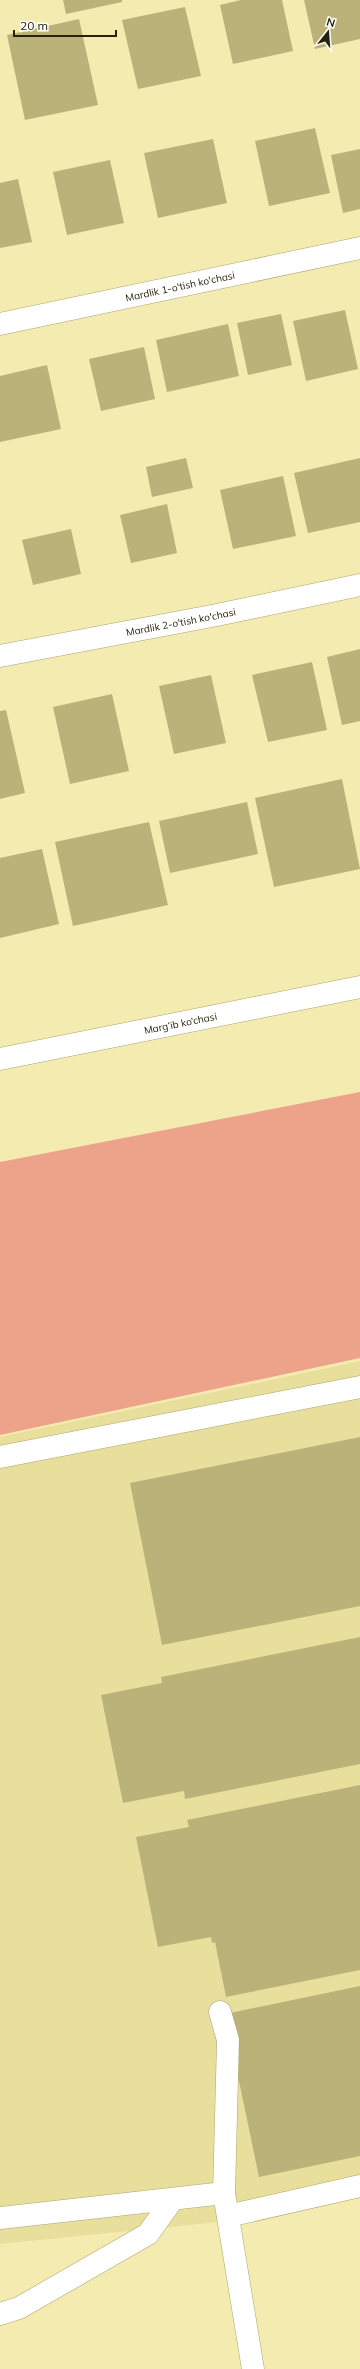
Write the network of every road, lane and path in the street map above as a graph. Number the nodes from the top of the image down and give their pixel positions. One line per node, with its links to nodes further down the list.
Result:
1 (360, 248): 2 (street, Mardlik 1-o'tish ko'chasi)
2 (0, 324)
3 (360, 585): 4 (street, Mardlik 2-o'tish ko'chasi)
4 (0, 656)
5 (360, 987): 6 (street, Marg‘ib ko‘chasi)
6 (0, 1059)
7 (360, 1387): 8 (street)
8 (0, 1457)
9 (220, 2012): 11 (street)
10 (360, 2186): 13 (street)
11 (224, 2193): 12 (street); 13 (street)
12 (173, 2199): 14 (street); 15 (street)
13 (228, 2216): 16 (street)
14 (0, 2218)
15 (0, 2314)
16 (253, 2369)

